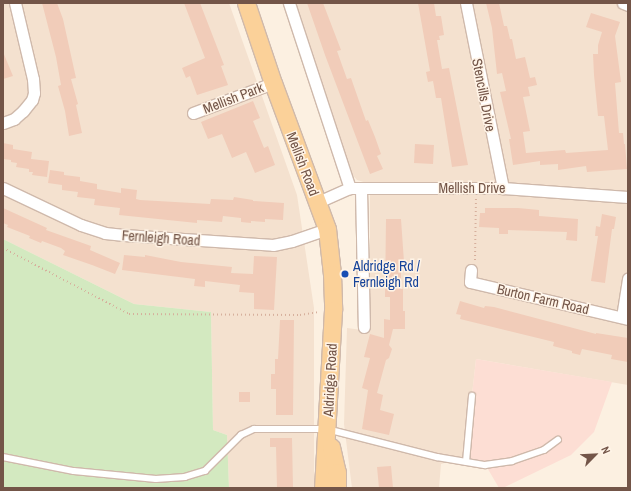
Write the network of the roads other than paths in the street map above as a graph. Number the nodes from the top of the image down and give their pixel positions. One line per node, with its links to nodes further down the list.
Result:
1 (15, 3): 9 (street)
2 (246, 3): 7 (main road, Mellish Road)
3 (289, 3): 11 (street)
4 (466, 3): 12 (street, Stencills Drive)
5 (623, 3): 6 (street)
6 (628, 5)
7 (272, 83): 8 (street, Mellish Park); 14 (main road, Mellish Road)
8 (193, 113)
9 (3, 123)
10 (3, 188): 15 (street, Fernleigh Road)
11 (355, 188): 12 (street, Mellish Drive); 14 (street, Mellish Drive); 19 (street)
12 (503, 188): 13 (street, Mellish Drive)
13 (628, 197)
14 (318, 202): 15 (main road, Mellish Road)
15 (327, 229): 20 (main road, Mellish Road)
16 (471, 270): 18 (street, Burton Farm Road)
17 (628, 278): 18 (street)
18 (625, 318)
19 (364, 327)
20 (332, 331): 22 (main road, Aldridge Road)
21 (472, 396): 25 (lane)
22 (327, 429): 24 (lane); 25 (lane); 26 (main road, Aldridge Road); 27 (main road, Aldridge Road)
23 (558, 440): 25 (lane)
24 (3, 457)
25 (466, 462)
26 (323, 488)
27 (337, 488)

